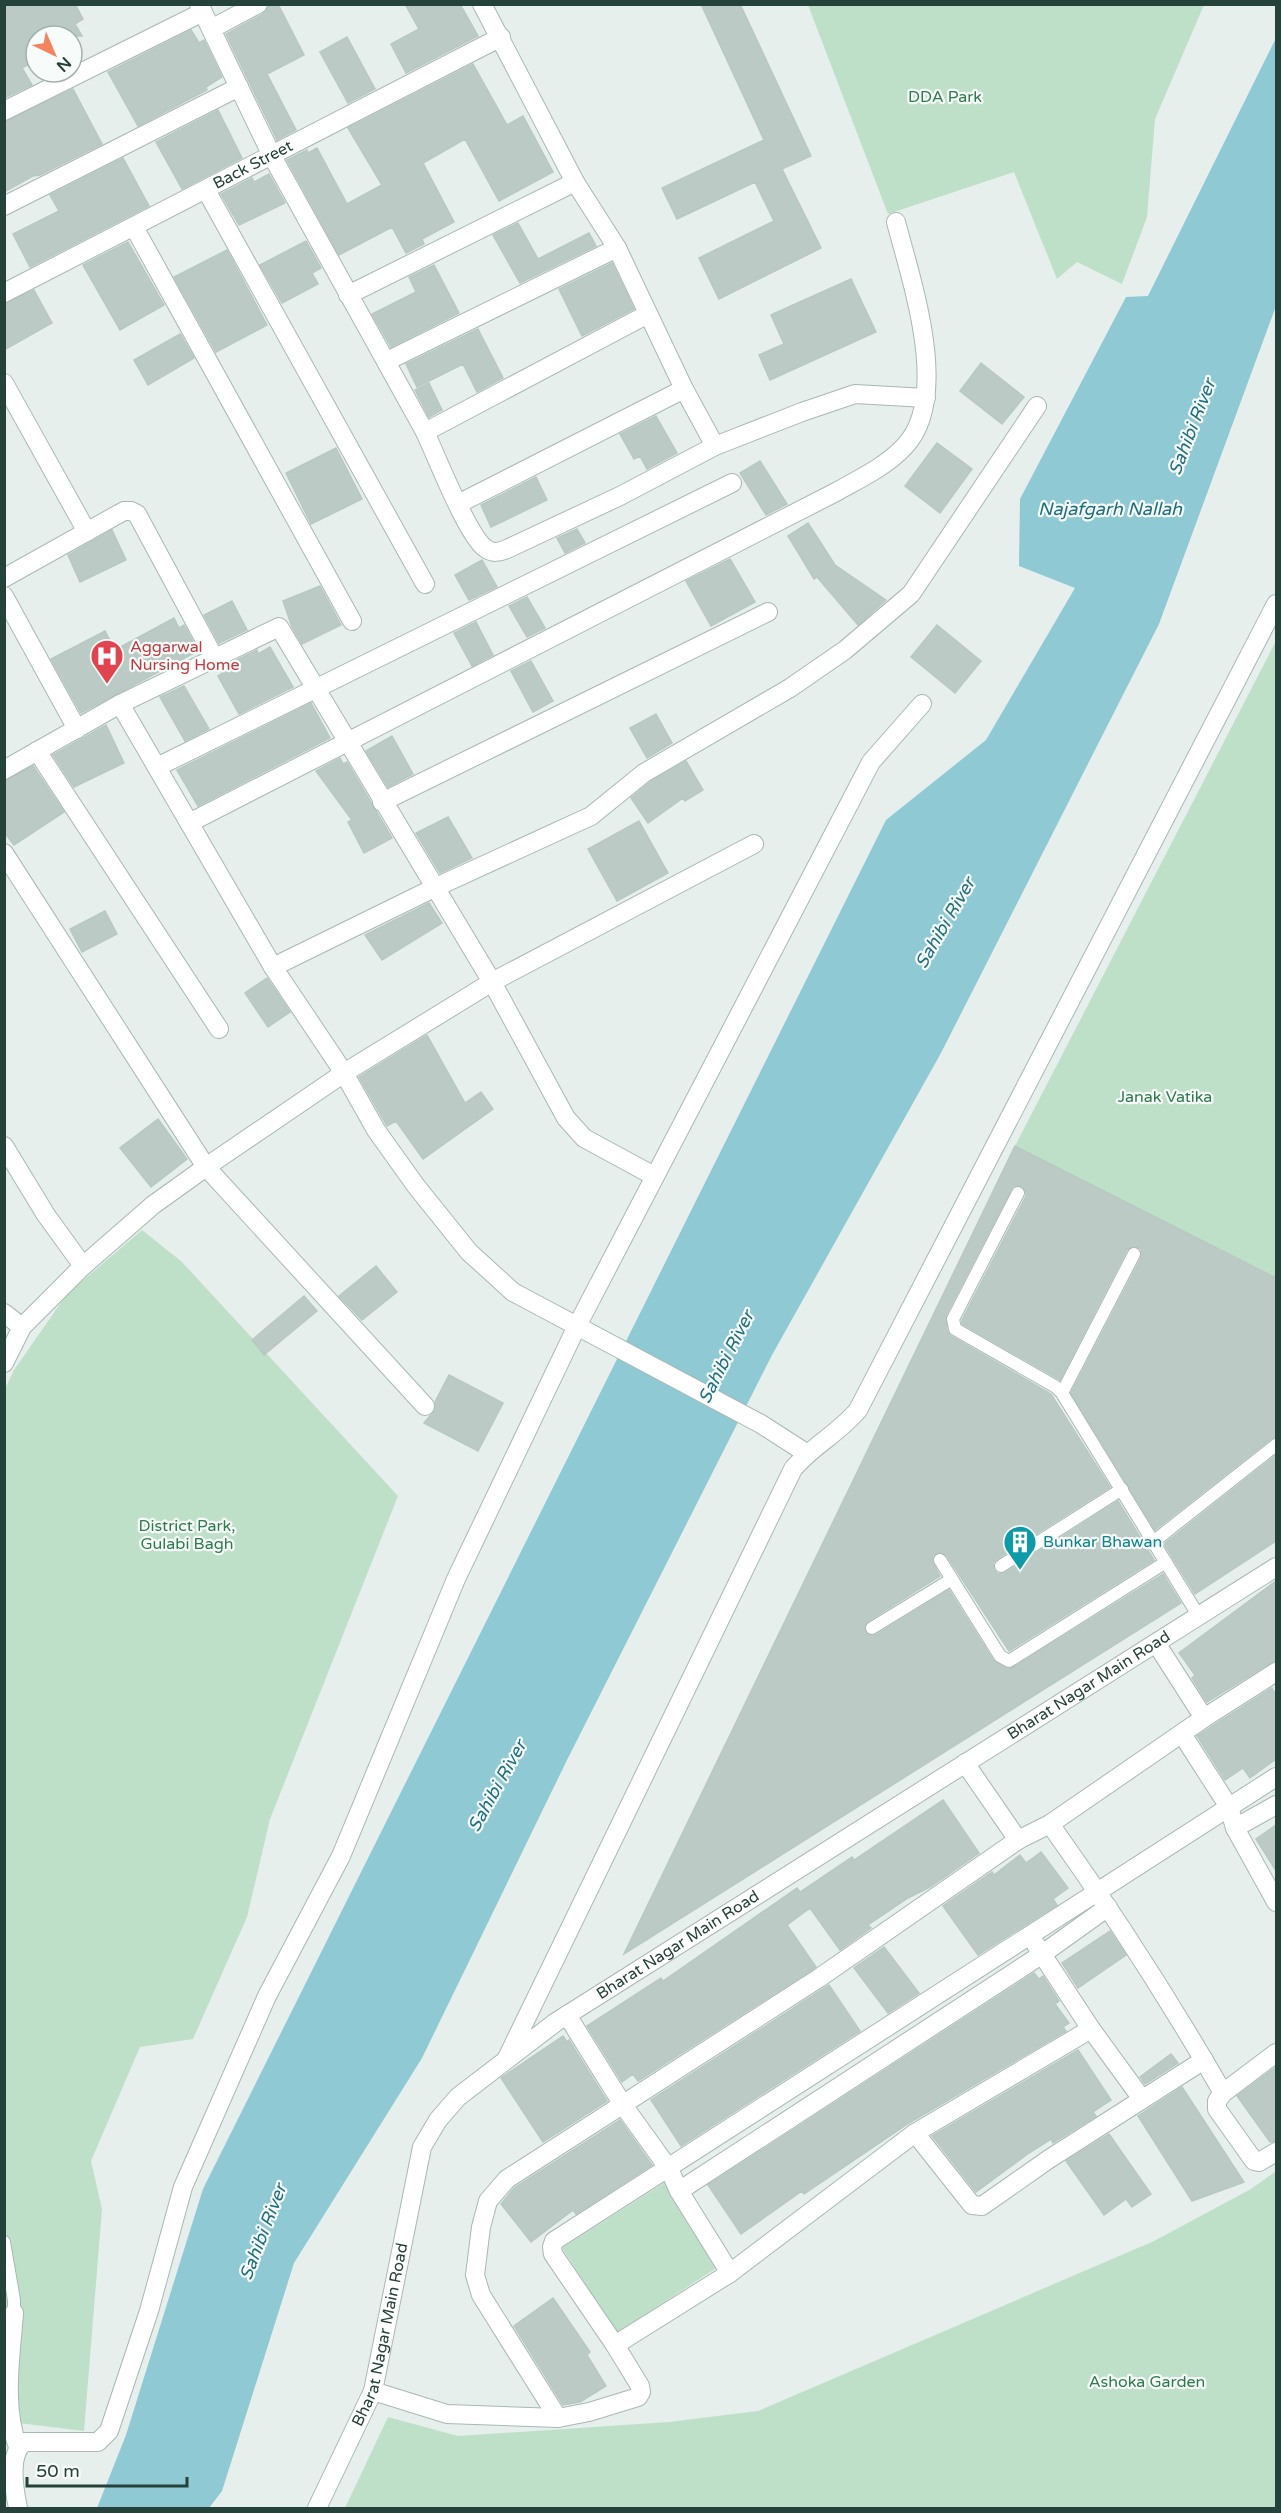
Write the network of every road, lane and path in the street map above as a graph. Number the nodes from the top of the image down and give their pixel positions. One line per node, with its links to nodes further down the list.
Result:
1 (258, 4): 4 (street)
2 (483, 4): 5 (street)
3 (201, 8): 4 (street); 7 (street)
4 (211, 29): 6 (street)
5 (501, 37): 8 (street, Back Street); 9 (street)
6 (239, 87): 8 (street); 11 (street)
7 (4, 111)
8 (272, 156): 10 (street, Back Street); 16 (street)
9 (575, 182): 14 (street); 16 (street)
10 (206, 190): 13 (street, Back Street); 29 (street)
11 (4, 206)
12 (896, 222): 21 (street)
13 (134, 227): 15 (street, Back Street); 33 (street)
14 (617, 249): 17 (street); 18 (street)
15 (4, 293)
16 (348, 295): 18 (street)
17 (648, 314): 20 (street); 23 (street)
18 (387, 361): 23 (street)
19 (4, 383): 27 (street)
20 (684, 389): 24 (street); 26 (street)
21 (926, 398): 24 (street); 39 (street)
22 (1037, 406): 47 (street)
23 (425, 432): 26 (street)
24 (715, 446): 26 (street)
25 (732, 483): 35 (street)
26 (458, 504)
27 (87, 532): 28 (street); 34 (street)
28 (4, 578)
29 (425, 584)
30 (4, 596): 38 (street)
31 (1276, 604): 65 (street)
32 (768, 612): 43 (street)
33 (352, 621)
34 (215, 659): 35 (street); 36 (street)
35 (315, 688): 39 (street); 41 (street)
36 (120, 704): 38 (street); 41 (street)
37 (922, 704): 54 (street)
38 (76, 729): 40 (street)
39 (348, 742): 43 (street); 44 (street)
40 (38, 751): 42 (street); 50 (street)
41 (157, 768): 44 (street)
42 (4, 770)
43 (382, 802): 47 (street)
44 (189, 823): 48 (street)
45 (754, 844): 49 (street)
46 (4, 853): 53 (street)
47 (434, 888): 48 (street); 49 (street)
48 (273, 967): 51 (street)
49 (492, 982): 51 (street); 54 (street)
50 (219, 1029)
51 (345, 1073): 53 (street); 59 (street)
52 (4, 1146): 57 (street)
53 (206, 1167): 57 (street); 63 (street)
54 (654, 1176): 59 (street)
55 (1017, 1193): 62 (lane)
56 (1134, 1254): 62 (lane)
57 (83, 1266): 60 (street)
58 (4, 1313): 60 (street)
59 (577, 1326): 65 (street); 108 (street)
60 (22, 1327): 61 (street)
61 (4, 1363)
62 (1062, 1393): 66 (lane)
63 (425, 1406)
64 (1276, 1445): 67 (lane)
65 (806, 1453): 93 (street)
66 (1122, 1489): 67 (lane); 70 (lane)
67 (1153, 1542): 69 (lane)
68 (940, 1560): 72 (lane)
69 (1166, 1562): 72 (lane); 73 (lane)
70 (1001, 1566)
71 (1276, 1567): 73 (street, Bharat Nagar Main Road)
72 (951, 1579): 74 (lane)
73 (1198, 1615): 75 (street, Bharat Nagar Main Road)
74 (872, 1628)
75 (1156, 1643): 77 (street); 79 (street, Bharat Nagar Main Road)
76 (1276, 1671): 77 (street)
77 (1204, 1718): 78 (street)
78 (1182, 1734): 82 (street); 83 (street)
79 (965, 1763): 85 (street); 90 (street, Bharat Nagar Main Road)
80 (1276, 1776): 82 (street)
81 (1276, 1805): 84 (street)
82 (1230, 1807): 84 (street); 86 (street)
83 (1050, 1824): 85 (street); 86 (street)
84 (1235, 1828): 87 (street)
85 (1018, 1840): 97 (street)
86 (1103, 1899): 88 (street); 89 (street); 94 (street)
87 (1276, 1902)
88 (1031, 1935): 89 (street); 100 (street)
89 (1041, 1955): 91 (street); 101 (street)
90 (567, 2015): 93 (street, Bharat Nagar Main Road); 97 (street)
91 (1091, 2029): 96 (street); 98 (street)
92 (1276, 2053): 95 (street)
93 (506, 2060): 106 (street, Bharat Nagar Main Road)
94 (1204, 2060): 95 (street); 96 (street)
95 (1223, 2093): 99 (street)
96 (1142, 2099): 98 (street)
97 (623, 2105): 100 (street); 107 (street)
98 (915, 2133): 103 (street)
99 (1276, 2152)
100 (669, 2169): 101 (street); 105 (street)
101 (680, 2191): 103 (street)
102 (4, 2242): 104 (lane)
103 (730, 2273): 105 (street)
104 (14, 2313): 108 (street)
105 (615, 2345): 107 (street)
106 (373, 2391): 107 (street); 110 (street, Bharat Nagar Main Road)
107 (558, 2418)
108 (21, 2444): 109 (street)
109 (18, 2508)
110 (317, 2508)

